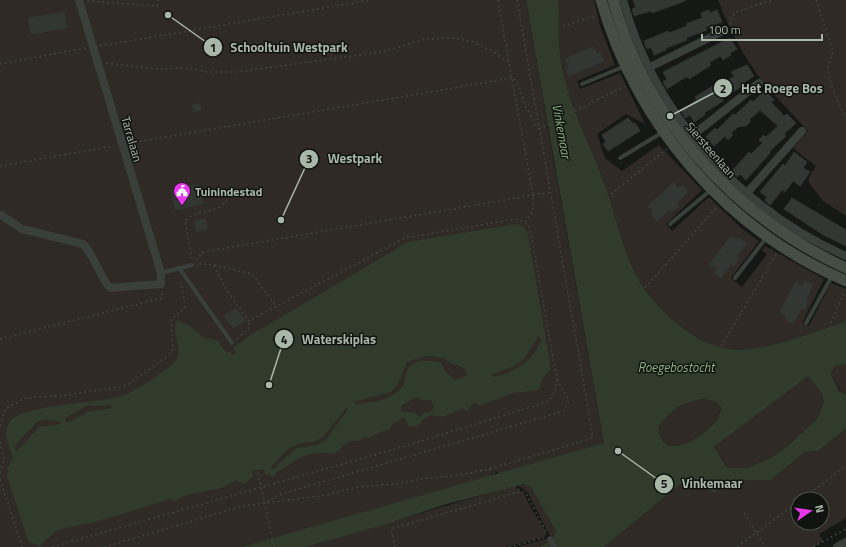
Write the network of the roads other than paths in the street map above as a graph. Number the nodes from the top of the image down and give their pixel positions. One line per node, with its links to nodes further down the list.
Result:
1 (79, 0): 24 (street, Tarralaan)
2 (601, 0): 6 (main road)
3 (613, 0): 12 (main road, Siersteenlaan)
4 (623, 0): 7 (street, Siersteenlaan)
5 (725, 30): 7 (street)
6 (625, 66): 9 (lane); 11 (main road)
7 (648, 68): 12 (street, Siersteenlaan)
8 (759, 83): 12 (street)
9 (582, 84)
10 (802, 131): 16 (street)
11 (663, 132): 13 (main road); 14 (lane)
12 (688, 138): 13 (street); 16 (street, Siersteenlaan); 23 (main road, Siersteenlaan)
13 (672, 148): 15 (main road)
14 (620, 158)
15 (711, 190): 18 (lane); 19 (main road)
16 (746, 194): 20 (street, Siersteenlaan)
17 (0, 215): 24 (street, Tarralaan)
18 (670, 224)
19 (767, 237): 25 (main road); 26 (lane)
20 (846, 256)
21 (192, 265): 22 (lane)
22 (179, 268): 24 (lane); 29 (lane)
23 (846, 268)
24 (161, 273)
25 (832, 275): 27 (main road); 28 (lane)
26 (735, 278)
27 (846, 282)
28 (806, 323)
29 (232, 343)
30 (550, 540): 32 (street)
31 (846, 542): 33 (street)
32 (554, 547)
33 (837, 547)

